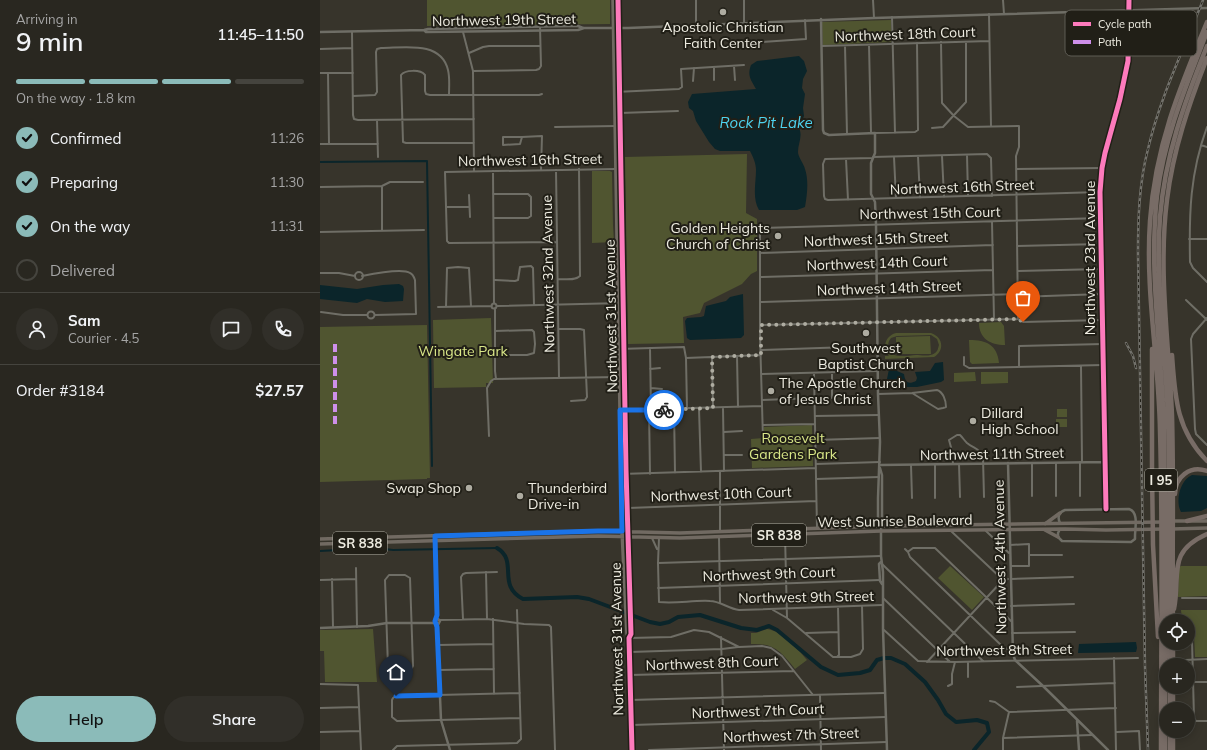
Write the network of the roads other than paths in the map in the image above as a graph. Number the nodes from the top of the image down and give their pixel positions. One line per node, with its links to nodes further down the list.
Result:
1 (613, 0): 21 (main road, Northwest 31st Avenue)
2 (618, 0): 21 (main road, Northwest 31st Avenue)
3 (696, 0): 19 (street)
4 (744, 0): 18 (street)
5 (873, 0): 14 (street)
6 (1003, 0): 12 (street)
7 (1129, 0): 9 (street, Northwest 23rd Avenue)
8 (1207, 8): 9 (street, Northwest 19th Street)
9 (1129, 10)
10 (1065, 12): 12 (street, Northwest 19th Street)
11 (989, 14): 12 (street, Northwest 19th Street); 13 (street, Northwest 19th Street); 27 (street)
12 (1004, 14)
13 (892, 17): 14 (street, Northwest 19th Street); 32 (street)
14 (874, 18): 16 (street, Northwest 19th Street)
15 (805, 20): 16 (street, Northwest 19th Street); 18 (street, Northwest 19th Street); 30 (street)
16 (821, 20): 35 (street)
17 (1207, 22): 38 (highway, I 95)
18 (744, 23): 19 (street, Northwest 19th Street)
19 (696, 25): 21 (street, Northwest 19th Street)
20 (540, 28): 21 (street, Northwest 19th Street); 22 (street, Northwest 19th Street); 25 (street, Northwest 19th Street); 34 (street)
21 (616, 28): 56 (main road, Northwest 31st Avenue); 57 (main road, Northwest 31st Avenue)
22 (424, 30): 24 (street, Northwest 19th Street); 25 (street, Northwest 19th Street)
23 (320, 32): 24 (street, Northwest 19th Street)
24 (352, 32): 39 (street)
25 (463, 32): 41 (street)
26 (1207, 32): 111 (highway)
27 (990, 41): 29 (street, Northwest 18th Court); 70 (street)
28 (941, 42): 29 (street, Northwest 18th Court); 31 (street, Northwest 18th Court); 64 (street)
29 (966, 42): 64 (street)
30 (748, 43)
31 (917, 43): 32 (street, Northwest 18th Court); 74 (street)
32 (893, 44): 33 (street, Northwest 18th Court); 74 (street)
33 (869, 45): 36 (street, Northwest 18th Court); 76 (street)
34 (540, 46): 41 (street); 49 (street)
35 (822, 46): 36 (street, Northwest 18th Court); 75 (street)
36 (845, 46): 75 (street)
37 (1207, 46): 129 (highway)
38 (1197, 47)
39 (352, 48): 40 (street); 52 (street)
40 (320, 49)
41 (468, 53): 49 (street)
42 (1128, 56): 94 (street, Northwest 23rd Avenue)
43 (1193, 56): 92 (highway, I 95)
44 (1207, 58): 117 (highway, I 95)
45 (744, 65): 46 (street)
46 (734, 66): 47 (street); 54 (street)
47 (714, 67): 48 (street); 53 (street)
48 (694, 68): 55 (street); 57 (street)
49 (473, 71): 60 (street)
50 (320, 73): 51 (street)
51 (328, 73): 52 (street); 81 (street)
52 (352, 73): 61 (street)
53 (714, 80)
54 (735, 80)
55 (693, 81)
56 (615, 92): 57 (street); 68 (main road, Northwest 31st Avenue)
57 (620, 92): 63 (main road, Northwest 31st Avenue)
58 (542, 94): 60 (street)
59 (449, 95): 60 (street); 61 (street); 67 (street)
60 (473, 95): 65 (street)
61 (353, 96): 66 (street)
62 (678, 111): 63 (street)
63 (620, 113): 69 (main road, Northwest 31st Avenue)
64 (954, 116): 70 (street); 73 (street)
65 (474, 118): 67 (street); 79 (street)
66 (377, 120): 67 (street); 82 (street)
67 (401, 120): 79 (street)
68 (615, 126): 69 (street); 71 (street); 93 (main road, Northwest 31st Avenue)
69 (620, 126): 101 (main road, Northwest 31st Avenue)
70 (991, 126): 98 (street)
71 (555, 127)
72 (1207, 127): 83 (street)
73 (932, 128)
74 (895, 133): 77 (street)
75 (847, 134): 76 (street)
76 (871, 134): 77 (street)
77 (875, 134): 89 (street)
78 (522, 137): 78 (street); 96 (street)
79 (474, 143): 99 (street)
80 (320, 144): 81 (street)
81 (330, 144): 82 (street)
82 (378, 144): 88 (street)
83 (1200, 145): 84 (street); 130 (street)
84 (1207, 147)
85 (967, 155): 87 (street); 109 (street); 110 (street)
86 (918, 156): 87 (street); 90 (street); 114 (street)
87 (942, 156): 112 (street)
88 (378, 157)
89 (873, 157): 90 (street); 91 (street); 115 (street)
90 (894, 157): 113 (street)
91 (846, 159): 116 (street); 116 (street, Northwest 16th Street)
92 (1158, 160): 111 (highway); 158 (highway, I 95)
93 (615, 168): 95 (street, Northwest 16th Street); 101 (main road); 157 (main road, Northwest 31st Avenue)
94 (1102, 168): 98 (street); 105 (street, Northwest 23rd Avenue)
95 (579, 169): 97 (street, Northwest 16th Street); 147 (street)
96 (541, 170): 97 (street, Northwest 16th Street); 100 (street, Northwest 16th Street)
97 (556, 170): 133 (street, Northwest 32nd Avenue)
98 (1016, 170): 108 (street)
99 (474, 171): 100 (street, Northwest 16th Street); 119 (street, Northwest 16th Street)
100 (493, 171): 106 (street)
101 (620, 174): 157 (main road, Northwest 31st Avenue)
102 (423, 182): 103 (street)
103 (382, 186): 104 (street); 126 (street)
104 (320, 187)
105 (1100, 192): 108 (street, Northwest 16th Street); 122 (street, Northwest 23rd Avenue)
106 (493, 194): 121 (street); 121 (street)
107 (469, 195): 118 (street)
108 (1016, 195): 110 (street, Northwest 16th Street); 123 (street)
109 (968, 196): 110 (street, Northwest 16th Street); 112 (street, Northwest 16th Street)
110 (992, 196)
111 (1157, 196): 468 (highway)
112 (944, 197): 114 (street, Northwest 16th Street)
113 (896, 198): 114 (street, Northwest 16th Street); 115 (street, Northwest 16th Street)
114 (920, 198)
115 (874, 199): 116 (street, Northwest 16th Street); 125 (street)
116 (848, 200)
117 (1166, 201): 129 (highway); 174 (highway, I 95)
118 (469, 206): 119 (street); 120 (street)
119 (446, 207): 132 (street)
120 (470, 217)
121 (493, 218): 132 (street)
122 (1101, 218): 123 (street, Northwest 15th Court); 134 (street, Northwest 23rd Avenue)
123 (1016, 221): 124 (street, Northwest 15th Court); 136 (street)
124 (992, 222): 125 (street, Northwest 15th Court); 135 (street)
125 (876, 224): 137 (street); 138 (street, Northwest 15th Court)
126 (382, 230): 127 (street); 128 (street)
127 (424, 230)
128 (320, 232)
129 (1159, 239): 360 (highway)
130 (1189, 239): 131 (street); 149 (street)
131 (1207, 239)
132 (494, 242): 133 (street); 148 (street)
133 (557, 242): 147 (street, Northwest 32nd Avenue)
134 (1101, 244): 136 (street); 139 (street, Northwest 23rd Avenue)
135 (993, 246): 137 (street, Northwest 15th Street); 140 (street)
136 (1017, 246): 141 (street)
137 (876, 249): 138 (street, Northwest 15th Street); 143 (street)
138 (760, 253): 146 (street)
139 (1102, 269): 141 (street); 152 (street, Northwest 23rd Avenue)
140 (994, 270): 143 (street, Northwest 14th Court); 150 (street)
141 (1018, 271): 151 (street)
142 (320, 273): 144 (street)
143 (877, 273): 146 (street, Northwest 14th Court); 154 (street)
144 (355, 276): 145 (street); 145 (street)
145 (362, 276): 168 (street)
146 (760, 277): 156 (street)
147 (558, 278): 161 (street, Northwest 32nd Avenue)
148 (494, 280): 159 (street); 160 (street)
149 (1207, 282)
150 (993, 294): 151 (street, Northwest 14th Street); 154 (street, Northwest 14th Street); 170 (street)
151 (1018, 294): 153 (street)
152 (1102, 294): 153 (street); 173 (street, Northwest 23rd Avenue)
153 (1018, 297): 171 (street)
154 (877, 298): 156 (street, Northwest 14th Street); 175 (street)
155 (1186, 300): 172 (street)
156 (761, 302): 176 (street)
157 (621, 303): 161 (street); 181 (main road, Northwest 31st Avenue); 183 (main road, Northwest 31st Avenue)
158 (1152, 303): 276 (highway); 394 (highway, I 95)
159 (496, 304): 160 (street); 163 (street); 166 (street)
160 (534, 305): 161 (street)
161 (559, 305): 177 (street, Northwest 32nd Avenue)
162 (471, 306): 163 (street); 165 (street); 165 (street)
163 (492, 306): 166 (street)
164 (438, 307): 165 (street)
165 (446, 307)
166 (494, 308): 178 (street)
167 (320, 312): 169 (street)
168 (375, 314): 169 (street); 169 (street)
169 (368, 315)
170 (994, 319): 171 (street); 175 (street)
171 (1018, 319): 173 (street)
172 (1207, 319): 232 (street)
173 (1103, 320): 179 (street, Northwest 23rd Avenue)
174 (1166, 320): 237 (highway); 296 (highway, I 95)
175 (878, 322): 176 (street); 180 (street)
176 (761, 325): 184 (street)
177 (559, 329): 200 (street); 202 (street, Northwest 32nd Avenue)
178 (495, 331): 185 (street); 185 (street)
179 (1103, 344): 191 (street, Northwest 23rd Avenue); 193 (street)
180 (878, 346): 184 (street); 196 (street)
181 (624, 348): 182 (street); 183 (street); 204 (main road, Northwest 31st Avenue)
182 (650, 348): 190 (street); 195 (street)
183 (619, 349): 201 (main road, Northwest 31st Avenue)
184 (761, 350): 186 (street)
185 (495, 354): 203 (street)
186 (761, 355): 187 (street); 199 (street)
187 (737, 356): 188 (street); 214 (street)
188 (712, 357): 190 (street); 216 (street)
189 (964, 357): 193 (street)
190 (686, 358): 219 (street)
191 (1103, 365): 192 (street); 239 (street, Northwest 23rd Avenue)
192 (1081, 366): 193 (street); 238 (street)
193 (1019, 367)
194 (660, 368): 195 (street)
195 (650, 369): 205 (street)
196 (878, 371): 197 (street); 208 (street)
197 (832, 372): 198 (street); 210 (street)
198 (814, 373): 199 (street); 209 (street)
199 (762, 374): 211 (street)
200 (585, 377): 201 (street); 202 (street); 212 (street)
201 (620, 377): 204 (main road); 221 (main road, Northwest 31st Avenue)
202 (559, 378): 203 (street)
203 (496, 379): 228 (street)
204 (624, 385): 221 (main road, Northwest 31st Avenue)
205 (651, 388): 206 (street); 220 (street)
206 (662, 389)
207 (912, 393): 207 (street); 208 (street)
208 (878, 394): 222 (street)
209 (815, 398): 211 (street); 223 (street)
210 (832, 398)
211 (762, 400): 213 (street)
212 (571, 401)
213 (762, 406): 214 (street); 225 (street)
214 (738, 407): 217 (street)
215 (699, 408): 216 (street); 219 (street); 254 (street)
216 (713, 408): 217 (street)
217 (723, 408): 227 (street)
218 (674, 409): 219 (street); 220 (street); 255 (street)
219 (686, 409)
220 (650, 410): 221 (street); 258 (street)
221 (623, 411): 256 (main road, Northwest 31st Avenue); 257 (main road, Northwest 31st Avenue)
222 (879, 415): 223 (street); 229 (street)
223 (815, 416): 224 (street)
224 (815, 424): 225 (street); 231 (street)
225 (763, 425): 230 (street)
226 (742, 431): 227 (street)
227 (724, 432): 234 (street)
228 (489, 436)
229 (880, 438): 231 (street); 248 (street)
230 (763, 439)
231 (815, 440): 243 (street)
232 (1207, 445)
233 (952, 451): 236 (street); 245 (street); 247 (street)
234 (724, 455): 235 (street); 252 (street)
235 (742, 455)
236 (936, 459)
237 (1207, 460)
238 (1081, 462): 239 (street, Northwest 11th Street); 242 (street, Northwest 11th Street); 263 (street)
239 (1105, 462): 271 (street, Northwest 23rd Avenue)
240 (1008, 463): 241 (street, Northwest 11th Street); 247 (street, Northwest 11th Street); 279 (street, Northwest 24th Avenue)
241 (1032, 463): 242 (street, Northwest 11th Street); 261 (street)
242 (1056, 463): 262 (street)
243 (816, 464): 248 (street, Northwest 11th Street); 250 (street)
244 (935, 464): 245 (street, Northwest 11th Street); 249 (street, Northwest 11th Street); 267 (street)
245 (953, 464): 246 (street, Northwest 11th Street)
246 (959, 464): 247 (street, Northwest 11th Street); 264 (street)
247 (983, 464): 265 (street)
248 (880, 465): 249 (street, Northwest 11th Street); 259 (street); 280 (street)
249 (911, 465): 266 (street)
250 (816, 468): 252 (street); 260 (street)
251 (720, 471): 252 (street); 254 (street); 269 (street)
252 (724, 471)
253 (1207, 471): 296 (highway)
254 (701, 472): 255 (street)
255 (675, 473): 258 (street)
256 (621, 474): 257 (street); 289 (main road, Northwest 31st Avenue)
257 (626, 474): 258 (street); 270 (main road, Northwest 31st Avenue)
258 (650, 474)
259 (879, 477): 260 (street); 280 (street)
260 (816, 479): 268 (street)
261 (1032, 496)
262 (1056, 496)
263 (1080, 496)
264 (960, 497)
265 (984, 497)
266 (912, 498)
267 (935, 498)
268 (816, 501): 269 (street, Northwest 10th Court); 281 (street)
269 (720, 504): 270 (street, Northwest 10th Court); 293 (street)
270 (627, 508): 290 (main road, Northwest 31st Avenue)
271 (1106, 509): 272 (street); 304 (street)
272 (1060, 513): 277 (main road); 278 (street)
273 (1207, 516): 274 (highway)
274 (1185, 521): 275 (main road, West Sunrise Boulevard / SR 838); 276 (main road, West Sunrise Boulevard / SR 838)
275 (1207, 521)
276 (1153, 522): 278 (main road, West Sunrise Boulevard / SR 838); 288 (highway)
277 (1045, 524): 278 (main road, West Sunrise Boulevard / SR 838); 279 (main road, West Sunrise Boulevard / SR 838)
278 (1061, 524)
279 (1009, 525): 280 (main road, West Sunrise Boulevard / SR 838); 283 (street, Northwest 24th Avenue)
280 (881, 526): 281 (main road, West Sunrise Boulevard / SR 838); 291 (street)
281 (817, 528): 294 (main road, West Sunrise Boulevard / SR 838); 295 (main road)
282 (1207, 528): 288 (main road, West Sunrise Boulevard / SR 838)
283 (1009, 529): 284 (main road, West Sunrise Boulevard / SR 838); 287 (main road, West Sunrise Boulevard / SR 838); 313 (street, Northwest 24th Avenue)
284 (1042, 529): 285 (main road, West Sunrise Boulevard / SR 838); 304 (main road)
285 (1060, 529): 288 (main road, West Sunrise Boulevard / SR 838); 304 (street)
286 (962, 530): 287 (main road, West Sunrise Boulevard / SR 838); 292 (main road, West Sunrise Boulevard / SR 838); 309 (street)
287 (985, 530): 319 (street)
288 (1153, 530): 394 (highway)
289 (622, 531): 290 (main road, West Sunrise Boulevard / SR 838); 299 (main road, West Sunrise Boulevard / SR 838); 300 (main road, Northwest 31st Avenue)
290 (627, 531): 293 (main road, West Sunrise Boulevard / SR 838); 301 (main road, Northwest 31st Avenue)
291 (881, 531): 292 (main road, West Sunrise Boulevard / SR 838); 295 (main road, West Sunrise Boulevard / SR 838); 322 (street)
292 (951, 531): 309 (street)
293 (720, 532): 294 (main road, West Sunrise Boulevard / SR 838); 302 (main road)
294 (725, 532): 303 (main road)
295 (792, 534): 298 (main road, West Sunrise Boulevard / SR 838)
296 (1172, 534): 361 (highway, I 95)
297 (1207, 534): 362 (highway)
298 (785, 535): 303 (main road, West Sunrise Boulevard / SR 838); 323 (street)
299 (435, 536): 305 (main road, West Sunrise Boulevard / SR 838); 310 (street)
300 (622, 537): 301 (main road, West Sunrise Boulevard / SR 838); 310 (main road, West Sunrise Boulevard / SR 838); 344 (main road, Northwest 31st Avenue)
301 (627, 537): 306 (main road, West Sunrise Boulevard / SR 838); 345 (main road, Northwest 31st Avenue)
302 (712, 537): 303 (main road, West Sunrise Boulevard / SR 838); 307 (main road, West Sunrise Boulevard / SR 838)
303 (719, 537): 324 (street)
304 (1058, 537)
305 (375, 538): 308 (main road, West Sunrise Boulevard / SR 838); 312 (main road)
306 (652, 538): 307 (main road, West Sunrise Boulevard / SR 838); 316 (street)
307 (659, 538): 316 (street)
308 (320, 539)
309 (960, 539): 339 (street)
310 (435, 543): 312 (main road, West Sunrise Boulevard / SR 838); 368 (street)
311 (320, 544): 312 (main road, West Sunrise Boulevard / SR 838)
312 (339, 544)
313 (1009, 545): 319 (street, Northwest 24th Avenue); 321 (street)
314 (940, 547): 315 (street)
315 (936, 549): 318 (street); 347 (street)
316 (658, 550): 326 (street)
317 (905, 550): 318 (street)
318 (908, 552): 363 (street)
319 (1009, 553): 327 (street, Northwest 24th Avenue)
320 (1062, 554): 321 (street)
321 (1029, 555): 327 (street)
322 (880, 556): 323 (street); 325 (street)
323 (785, 558): 324 (street); 340 (street)
324 (719, 561): 326 (street); 342 (street)
325 (882, 563): 329 (street); 332 (street); 338 (street)
326 (658, 564): 343 (street)
327 (1010, 566): 336 (street, Northwest 24th Avenue)
328 (356, 568): 335 (street)
329 (890, 571): 332 (street); 378 (street)
330 (486, 572): 331 (street); 365 (street); 366 (street)
331 (497, 572)
332 (883, 572): 341 (street)
333 (1073, 577): 336 (street)
334 (332, 579): 335 (street); 337 (street); 373 (street)
335 (356, 579): 374 (street)
336 (1009, 579): 339 (street); 354 (street, Northwest 24th Avenue)
337 (320, 580)
338 (880, 580): 340 (street, Northwest 9th Court); 341 (street)
339 (1002, 581): 347 (street)
340 (786, 583): 342 (street, Northwest 9th Court); 357 (street)
341 (882, 584): 346 (street)
342 (720, 586): 343 (street, Northwest 9th Court); 350 (street)
343 (658, 588): 350 (street, Northwest 9th Street)
344 (625, 589): 345 (main road); 355 (main road, Northwest 31st Avenue)
345 (630, 595): 355 (main road, Northwest 31st Avenue)
346 (882, 597): 352 (street); 388 (street)
347 (988, 598): 363 (street); 369 (street)
348 (1182, 598): 349 (street)
349 (1207, 598)
350 (720, 603): 358 (street, Northwest 9th Street)
351 (1074, 604): 354 (street)
352 (882, 605): 353 (street, Northwest 9th Street); 376 (street)
353 (862, 606): 356 (street, Northwest 9th Street); 391 (street)
354 (1011, 606): 369 (street, Northwest 24th Avenue)
355 (628, 607): 383 (main road, Northwest 31st Avenue)
356 (838, 607): 357 (street, Northwest 9th Street); 377 (street)
357 (787, 608): 358 (street, Northwest 9th Street); 364 (street)
358 (772, 609): 364 (street)
359 (517, 610): 371 (street)
360 (1171, 614)
361 (1171, 614)
362 (1172, 614)
363 (971, 615): 378 (street); 389 (street)
364 (787, 618): 380 (street)
365 (463, 619): 366 (street); 368 (street)
366 (487, 619): 367 (street)
367 (493, 619): 371 (street); 384 (street)
368 (437, 621): 370 (street); 385 (street)
369 (1011, 621): 381 (street, Northwest 24th Avenue)
370 (412, 623): 372 (street); 372 (street); 372 (street)
371 (518, 623): 417 (street); 457 (street)
372 (386, 624): 374 (street)
373 (333, 627): 374 (street); 375 (street)
374 (357, 627)
375 (320, 628)
376 (883, 629): 399 (street, Northwest 8th Street); 416 (street)
377 (838, 632): 380 (street); 391 (street)
378 (954, 632): 388 (street); 398 (street)
379 (1075, 632): 381 (street)
380 (805, 633): 391 (street)
381 (1011, 633): 389 (street, Northwest 24th Avenue)
382 (722, 637): 383 (street); 386 (street); 387 (street)
383 (629, 638): 390 (main road, Northwest 31st Avenue)
384 (494, 644): 385 (street); 403 (street)
385 (438, 646): 404 (street)
386 (739, 647): 387 (street); 405 (street)
387 (722, 649): 390 (street); 406 (street)
388 (938, 650): 399 (street); 400 (street)
389 (1012, 650): 397 (street, Northwest 24th Avenue)
390 (629, 652): 407 (main road, Northwest 31st Avenue)
391 (837, 657)
392 (1114, 658): 393 (street, Northwest 8th Street); 397 (street, Northwest 8th Street); 411 (street)
393 (1138, 658)
394 (1161, 658)
395 (1195, 659): 396 (street)
396 (1207, 659)
397 (1015, 660): 398 (street, Northwest 8th Street); 415 (street)
398 (983, 661): 402 (street, Northwest 8th Street)
399 (927, 662): 400 (street, Northwest 8th Street)
400 (950, 662): 401 (street, Northwest 8th Street)
401 (955, 662): 402 (street, Northwest 8th Street); 413 (street)
402 (968, 662): 408 (street)
403 (494, 669): 404 (street); 418 (street)
404 (439, 670): 422 (street)
405 (794, 671): 406 (street, Northwest 8th Court); 423 (street)
406 (723, 672): 407 (street, Northwest 8th Court); 424 (street)
407 (630, 675): 425 (main road, Northwest 31st Avenue)
408 (968, 677)
409 (1195, 682): 410 (street)
410 (1207, 682)
411 (1115, 683): 415 (street); 429 (street)
412 (320, 684): 428 (street)
413 (948, 686)
414 (1017, 686): 415 (street)
415 (1043, 686): 430 (street)
416 (884, 692): 419 (street); 432 (street)
417 (520, 693): 418 (street); 433 (street)
418 (494, 694): 422 (street)
419 (820, 694): 423 (street); 435 (street)
420 (1161, 694): 467 (highway, I 95)
421 (1194, 694): 437 (street)
422 (440, 695): 434 (street); 434 (street)
423 (813, 695): 424 (street)
424 (723, 698): 425 (street); 438 (street)
425 (630, 700): 440 (main road, Northwest 31st Avenue)
426 (990, 701): 431 (street)
427 (320, 708): 428 (street)
428 (359, 708): 443 (street)
429 (1116, 708): 430 (street); 444 (street)
430 (1068, 710): 431 (street); 436 (street)
431 (1010, 712): 447 (street)
432 (885, 717): 435 (street, Northwest 7th Court); 450 (street)
433 (520, 718): 434 (street); 452 (street)
434 (441, 720): 452 (street)
435 (821, 720): 438 (street, Northwest 7th Court); 451 (street)
436 (1077, 720): 439 (street); 441 (street)
437 (1207, 721)
438 (724, 723): 440 (street, Northwest 7th Court); 454 (street)
439 (1080, 723): 441 (street); 445 (street)
440 (631, 725): 458 (main road, Northwest 31st Avenue)
441 (1078, 726): 446 (street)
442 (320, 732): 443 (street)
443 (360, 732): 455 (street)
444 (1117, 732): 465 (street); 466 (street)
445 (1092, 735): 446 (street); 464 (street)
446 (1078, 736): 447 (street); 463 (street)
447 (1003, 738): 462 (street)
448 (1170, 738): 469 (highway)
449 (1174, 738): 470 (highway)
450 (886, 742): 451 (street, Northwest 7th Street); 461 (street)
451 (821, 744): 454 (street, Northwest 7th Street); 460 (street)
452 (448, 745): 453 (street); 456 (street)
453 (394, 749)
454 (724, 749): 459 (street, Northwest 7th Street)
455 (361, 750)
456 (450, 750)
457 (555, 750)
458 (632, 750)
459 (648, 750)
460 (822, 750)
461 (887, 750)
462 (1003, 750)
463 (1079, 750)
464 (1108, 750)
465 (1116, 750)
466 (1140, 750)
467 (1161, 750)
468 (1165, 750)
469 (1170, 750)
470 (1174, 750)

